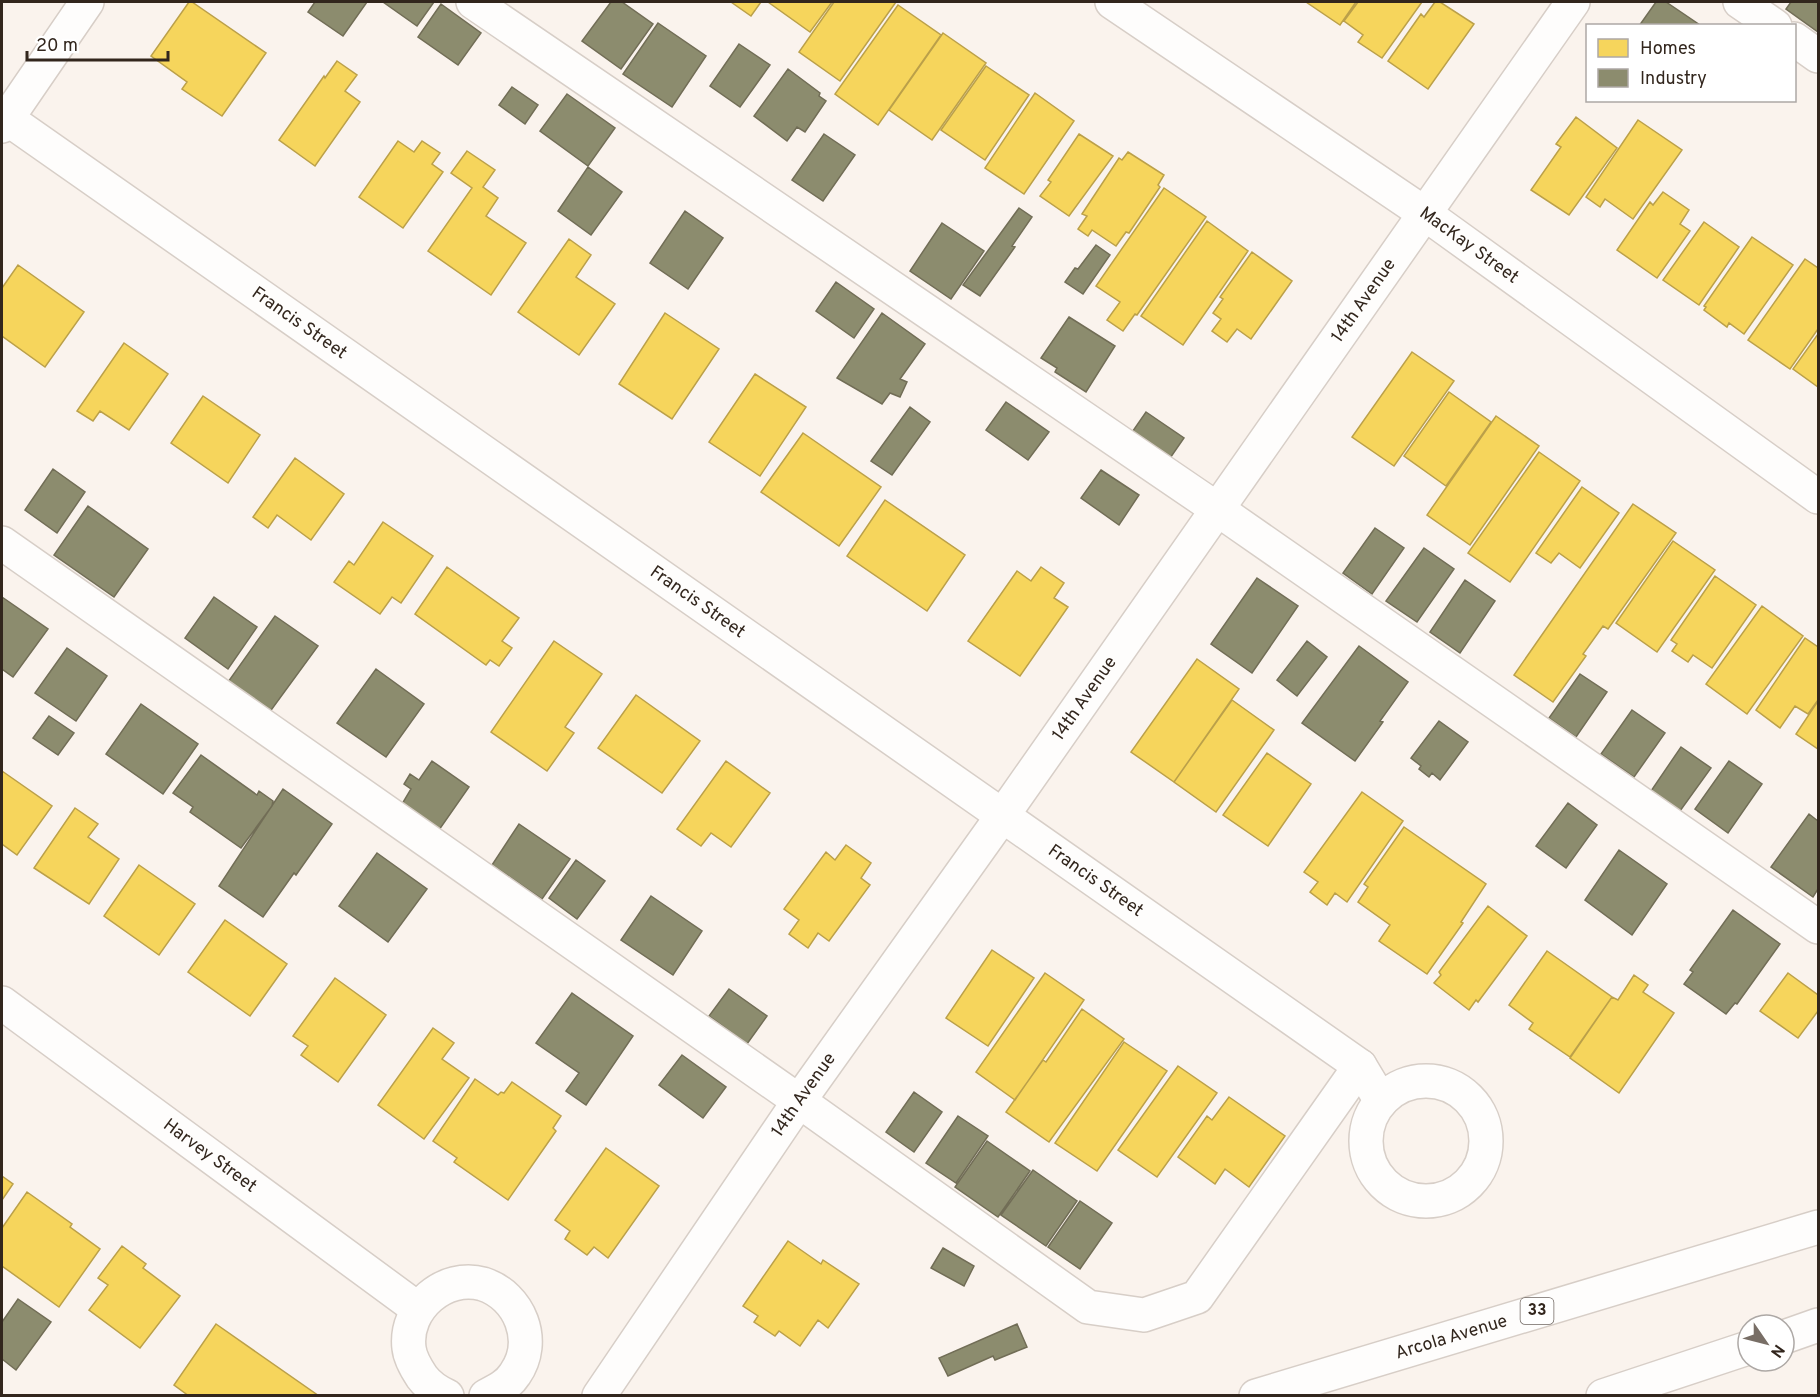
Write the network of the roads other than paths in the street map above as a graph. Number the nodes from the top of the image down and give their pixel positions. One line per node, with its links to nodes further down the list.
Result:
1 (87, 2): 9 (street)
2 (473, 2): 12 (street)
3 (1112, 2): 10 (street, MacKay Street)
4 (1573, 2): 10 (street, 14th Avenue)
5 (1740, 2): 6 (street)
6 (1772, 24)
7 (1796, 40): 8 (street)
8 (1818, 56)
9 (3, 120): 14 (street, Francis Street)
10 (1424, 213): 11 (street, MacKay Street); 12 (street, 14th Avenue)
11 (1818, 497)
12 (1217, 509): 14 (street, 14th Avenue); 15 (street)
13 (2, 543): 18 (street)
14 (1003, 815): 17 (street, Francis Street); 18 (street, 14th Avenue)
15 (1818, 927)
16 (2, 1004): 21 (street, Harvey Street)
17 (1360, 1066): 18 (street); 19 (street, Francis Street)
18 (799, 1101): 27 (street, 14th Avenue)
19 (1381, 1101)
20 (1818, 1227): 28 (street, Arcola Avenue / 33)
21 (418, 1309): 25 (street); 26 (street)
22 (1818, 1325): 23 (street)
23 (1796, 1332)
24 (1736, 1352): 29 (street)
25 (445, 1395)
26 (486, 1395)
27 (599, 1395)
28 (1256, 1395)
29 (1603, 1395)

